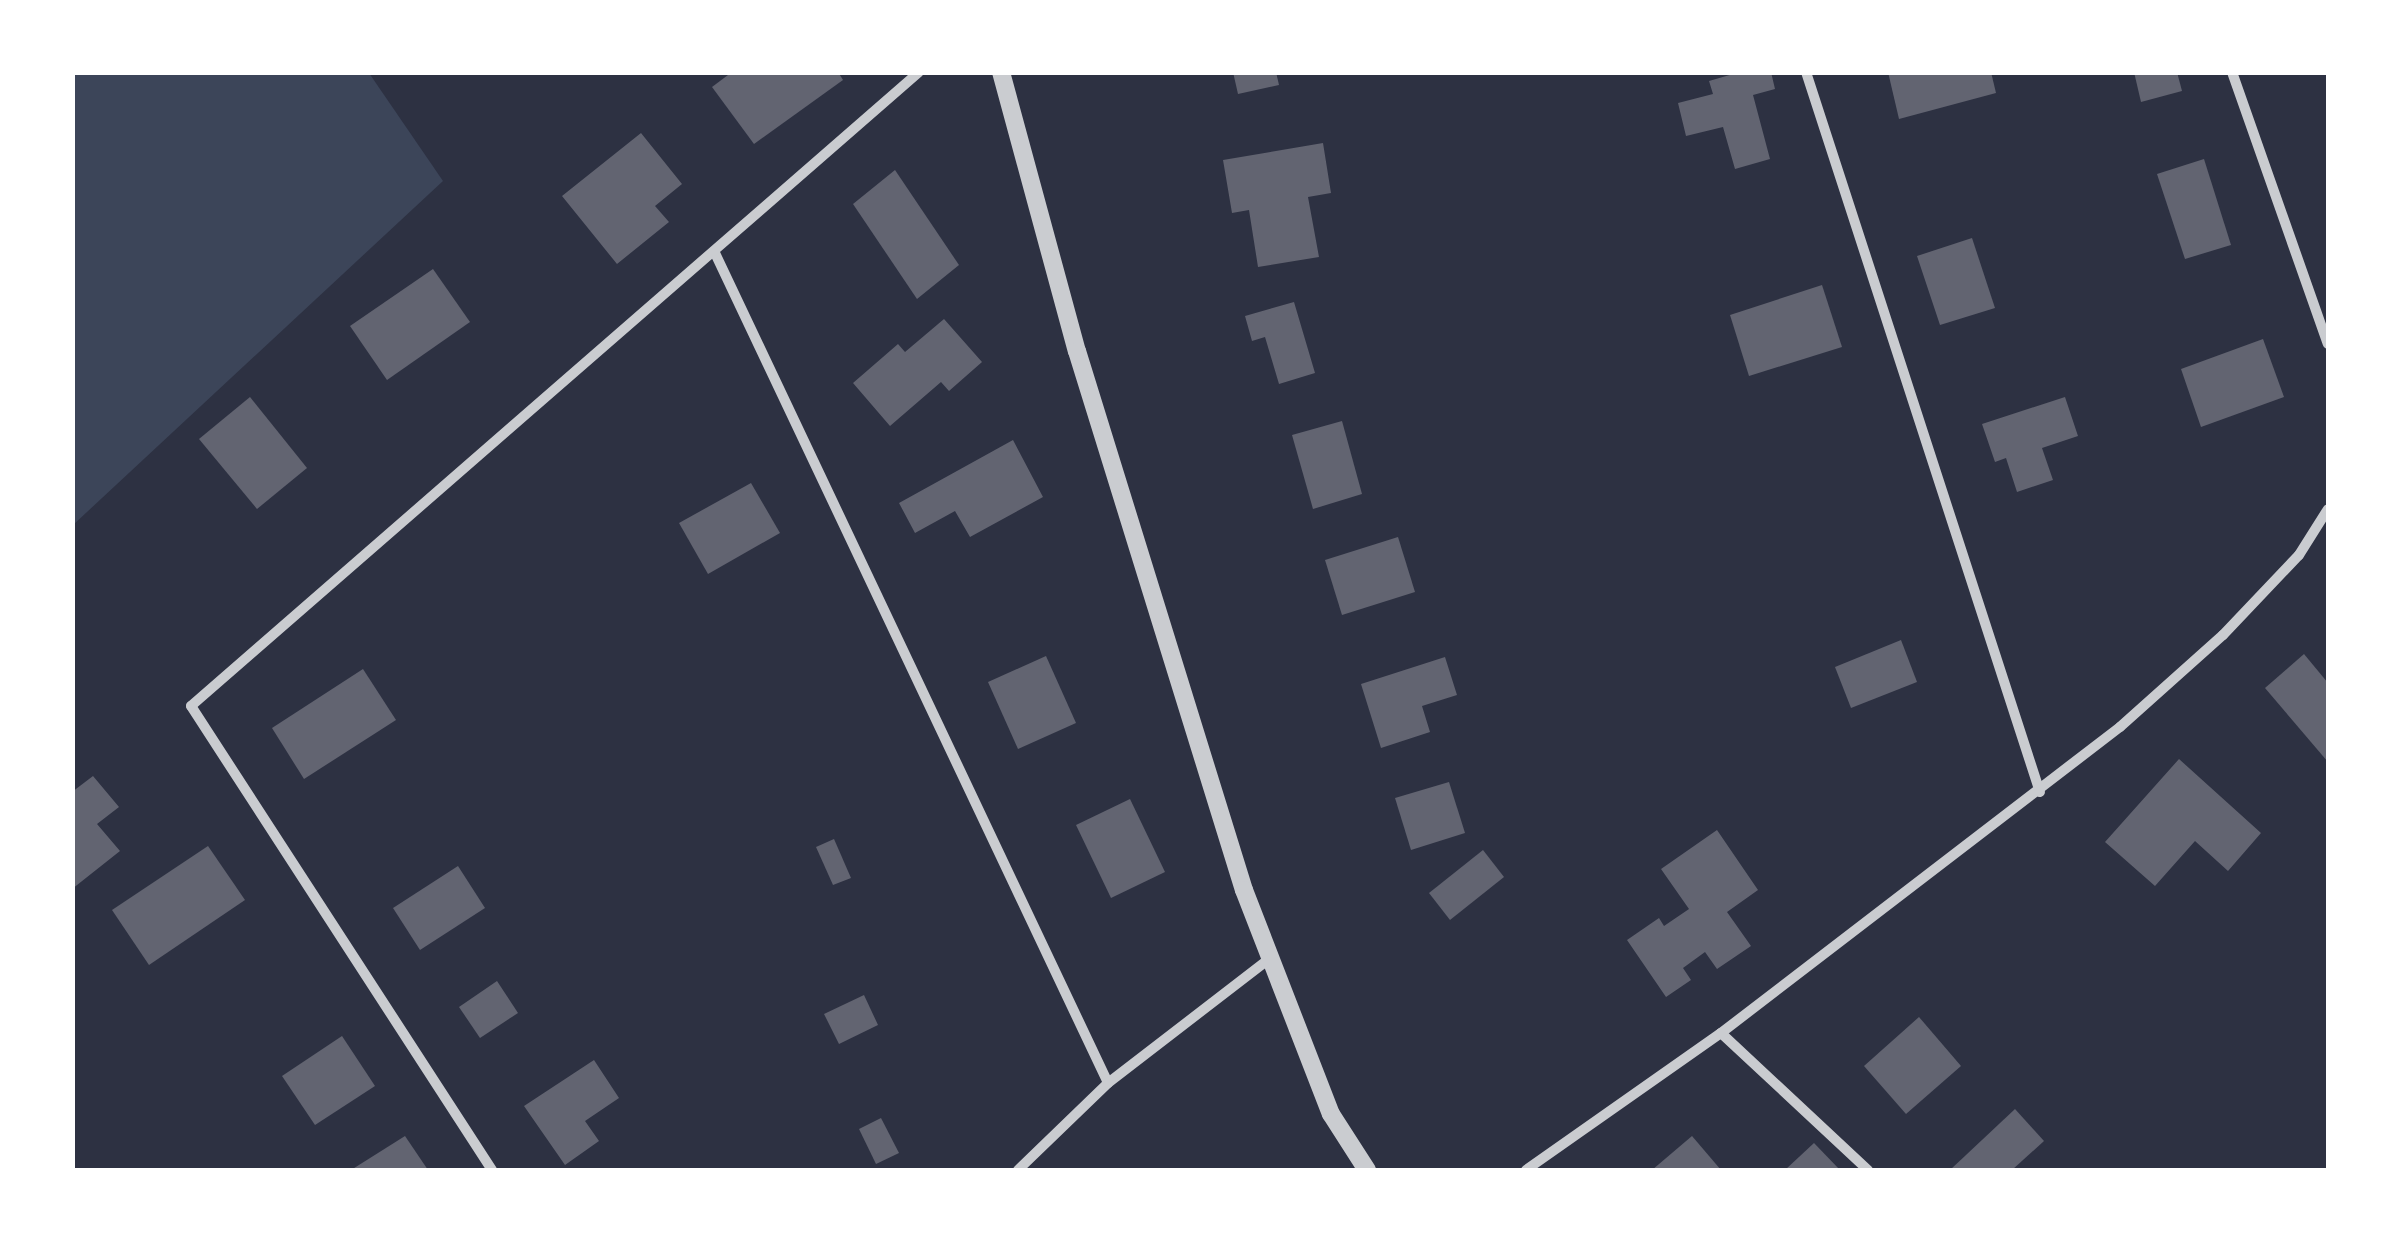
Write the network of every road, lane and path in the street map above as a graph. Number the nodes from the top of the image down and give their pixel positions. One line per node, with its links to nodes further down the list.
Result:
1 (919, 72): 5 (street)
2 (1001, 72): 9 (street)
3 (1806, 72): 8 (street)
4 (2232, 72): 6 (street)
5 (715, 253): 11 (street); 12 (street)
6 (2328, 344)
7 (2328, 508): 8 (street)
8 (2040, 792): 10 (street)
9 (1268, 960): 11 (street); 14 (street)
10 (1722, 1034): 15 (street); 16 (street)
11 (1108, 1084): 13 (street)
12 (492, 1170)
13 (1018, 1170)
14 (1367, 1170)
15 (1526, 1170)
16 (1868, 1170)

